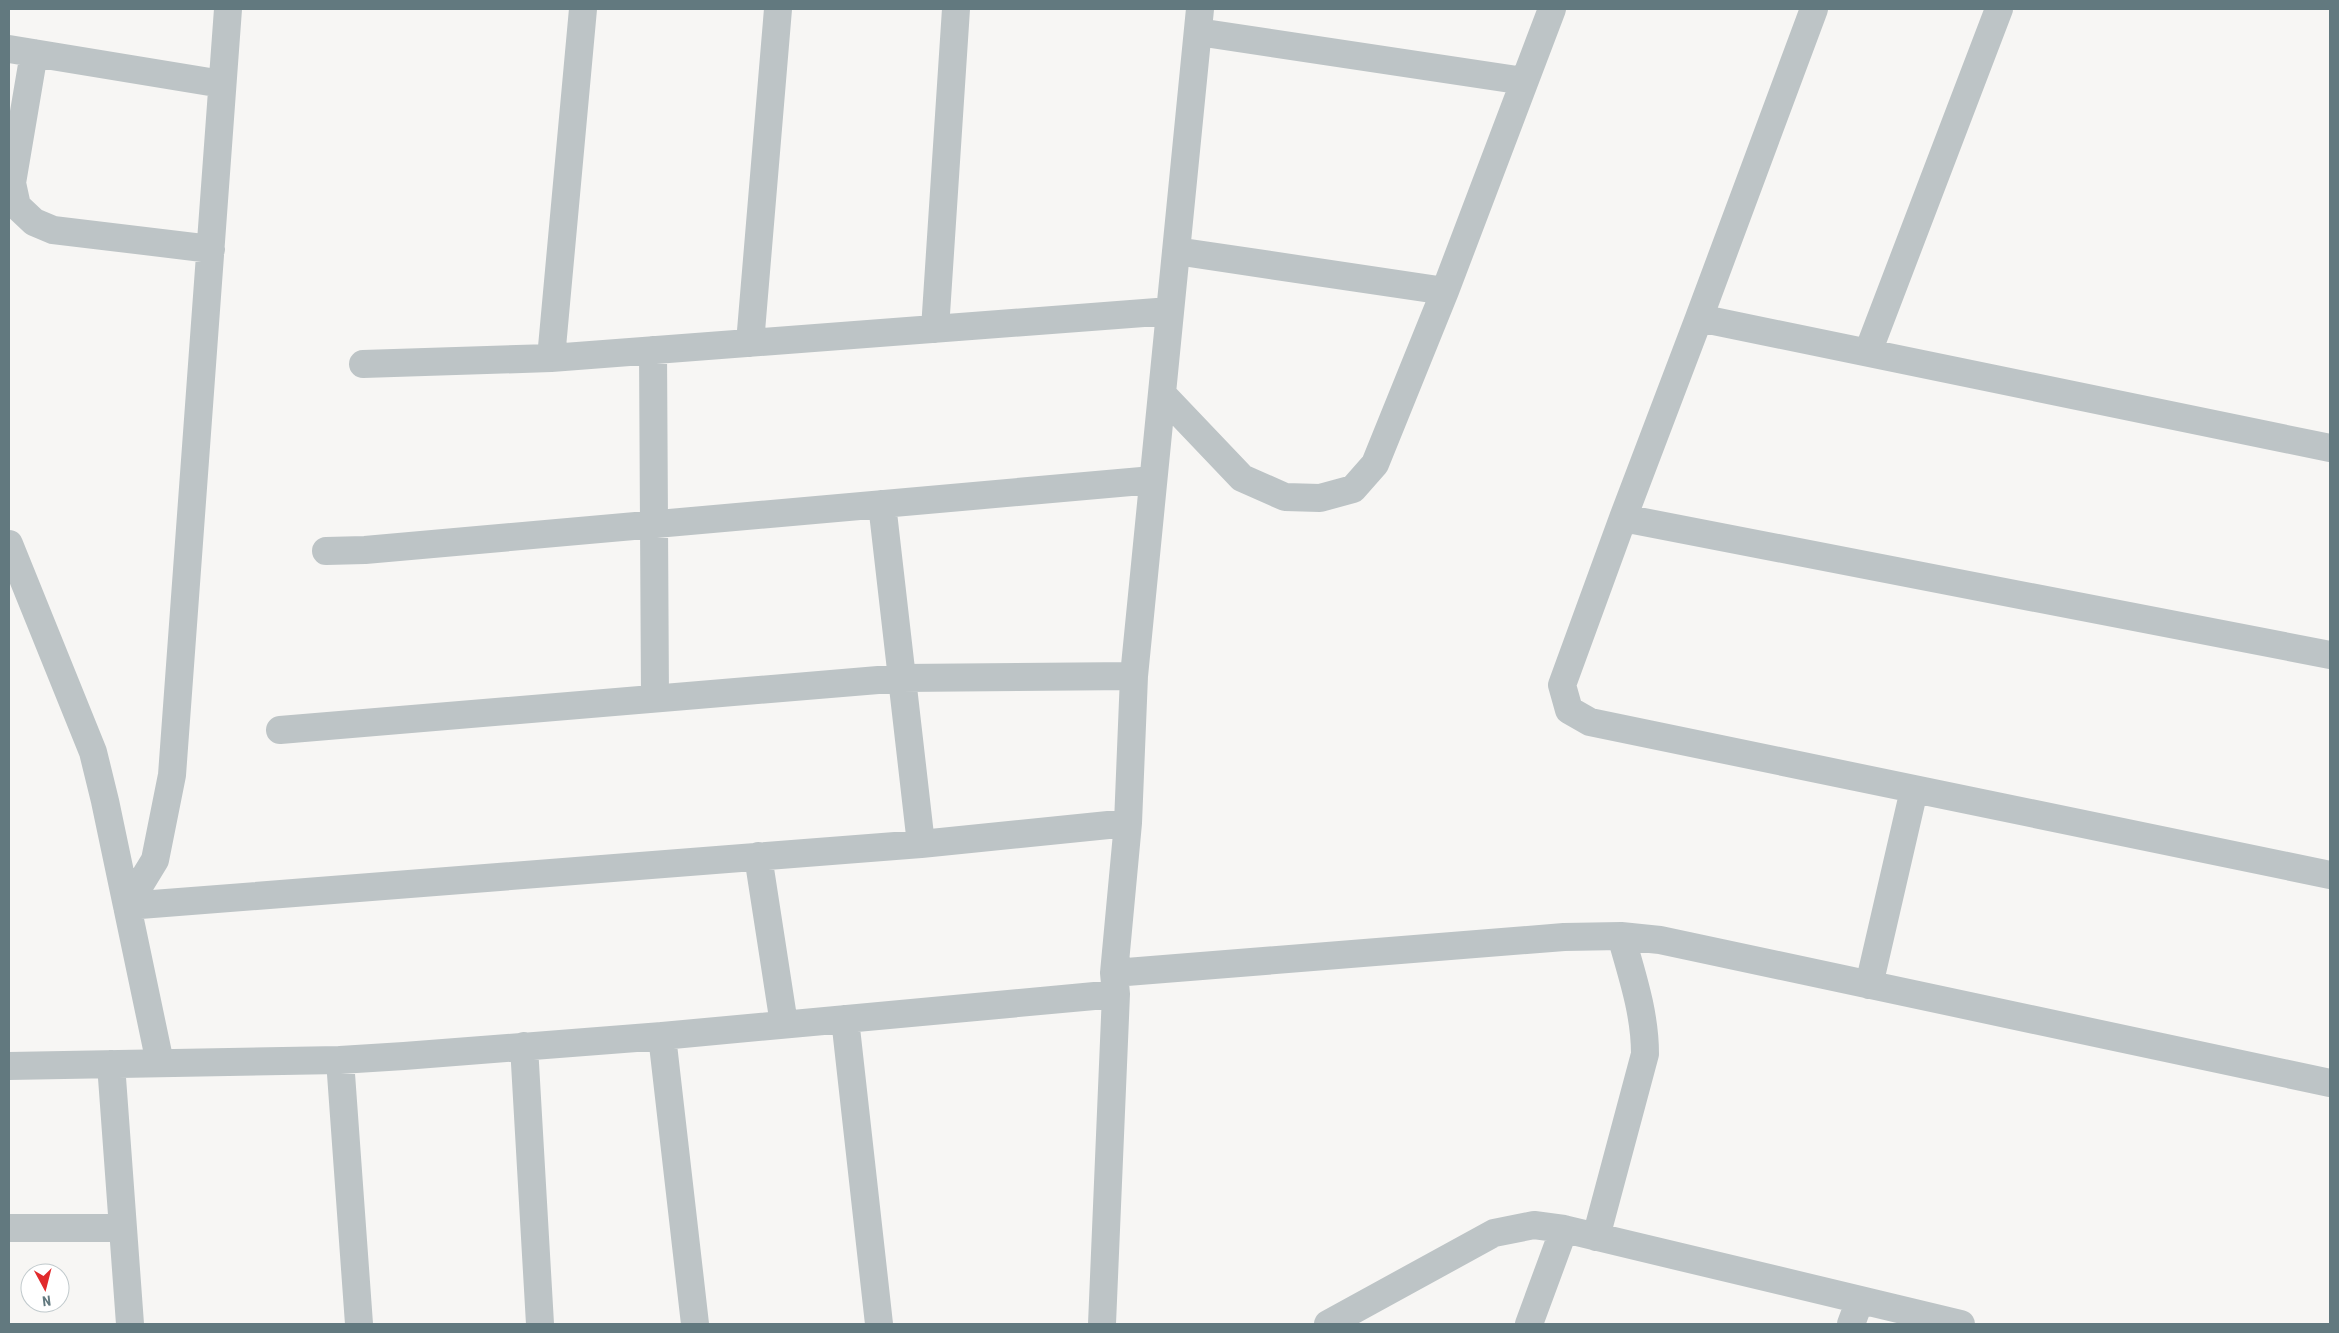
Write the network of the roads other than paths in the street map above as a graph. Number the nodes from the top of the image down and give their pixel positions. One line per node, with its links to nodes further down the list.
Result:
1 (228, 9): 11 (street)
2 (583, 9): 21 (street)
3 (778, 9): 18 (street)
4 (956, 9): 17 (street)
5 (1552, 9): 10 (street)
6 (1814, 9): 16 (street)
7 (1999, 9): 20 (street)
8 (1199, 20): 10 (street); 13 (street)
9 (21, 51): 11 (street); 12 (street)
10 (1524, 81): 14 (street)
11 (222, 84): 12 (street)
12 (211, 250): 41 (street)
13 (1176, 252): 14 (street); 15 (street)
14 (1445, 291): 23 (street)
15 (1170, 311): 17 (street); 23 (street)
16 (1699, 318): 20 (street); 27 (street)
17 (935, 329): 18 (street)
18 (750, 343): 19 (street)
19 (654, 350): 21 (street); 28 (street)
20 (1868, 352): 24 (street)
21 (551, 358): 22 (street)
22 (362, 364)
23 (1162, 394): 25 (street)
24 (2330, 448)
25 (1153, 480): 26 (street); 32 (street)
26 (882, 504): 28 (street); 33 (street)
27 (1624, 518): 31 (street); 36 (street)
28 (654, 525): 30 (street); 34 (street)
29 (9, 544): 41 (street)
30 (326, 550)
31 (2330, 655)
32 (1134, 676): 33 (street); 37 (street)
33 (902, 678): 34 (street); 38 (street)
34 (655, 698): 35 (street)
35 (280, 730)
36 (1914, 790): 40 (street); 44 (street)
37 (1128, 823): 38 (street); 43 (street)
38 (921, 844): 39 (street)
39 (758, 856): 41 (street); 46 (street)
40 (2330, 875)
41 (127, 906): 51 (street)
42 (1620, 936): 43 (street); 44 (street); 57 (street)
43 (1115, 984): 45 (street); 64 (street)
44 (1869, 985): 53 (street)
45 (845, 1019): 46 (street); 63 (street)
46 (784, 1024): 47 (street)
47 (662, 1036): 48 (street); 62 (street)
48 (524, 1046): 49 (street); 61 (street)
49 (340, 1060): 51 (street); 60 (street)
50 (111, 1064): 51 (street); 52 (street); 55 (street)
51 (160, 1064)
52 (9, 1066)
53 (2330, 1083)
54 (9, 1228): 55 (street)
55 (123, 1228): 59 (street)
56 (1564, 1230): 57 (street); 65 (street); 66 (street)
57 (1596, 1237): 58 (street)
58 (1856, 1312): 67 (street)
59 (130, 1324)
60 (359, 1324)
61 (540, 1324)
62 (694, 1324)
63 (879, 1324)
64 (1102, 1324)
65 (1328, 1324)
66 (1529, 1324)
67 (1961, 1324)

